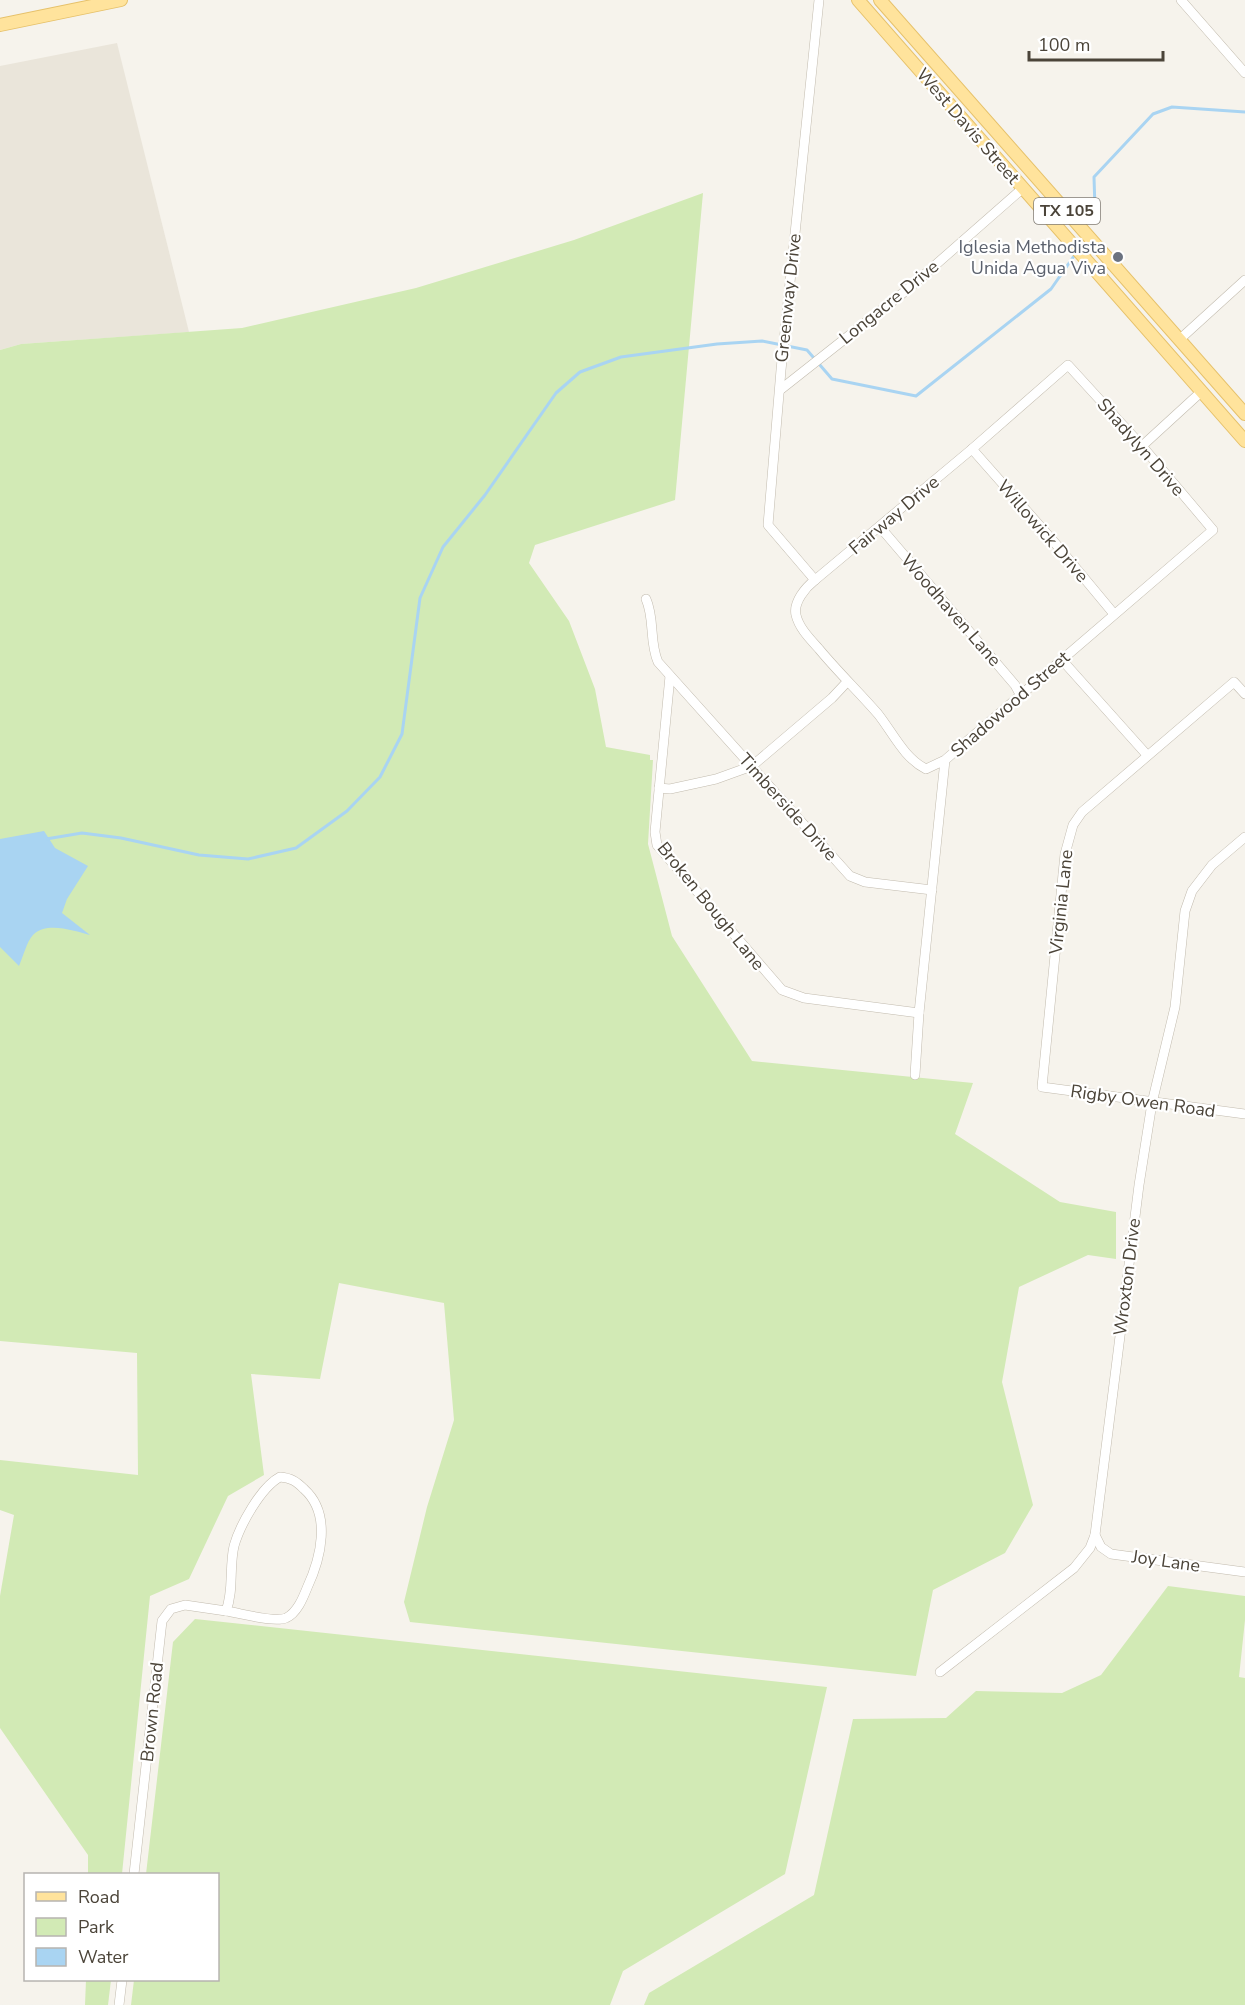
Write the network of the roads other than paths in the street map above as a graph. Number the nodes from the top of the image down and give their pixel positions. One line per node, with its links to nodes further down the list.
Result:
1 (121, 0): 6 (main road)
2 (819, 0): 14 (street, Greenway Drive)
3 (858, 0): 8 (main road, West Davis Street / TX 105)
4 (880, 0): 9 (main road, West Davis Street / TX 105)
5 (1180, 0): 7 (street)
6 (0, 25)
7 (1245, 73)
8 (1023, 189): 9 (main road); 11 (main road, West Davis Street / TX 105); 14 (street, Longacre Drive)
9 (1099, 249): 12 (main road, West Davis Street / TX 105)
10 (1245, 280): 12 (street)
11 (1106, 283): 12 (main road); 15 (main road, West Davis Street / TX 105)
12 (1179, 339): 16 (main road, West Davis Street / TX 105)
13 (1068, 365): 19 (street, Shadylyn Drive); 20 (street, Fairway Drive)
14 (780, 390): 23 (street, Greenway Drive)
15 (1201, 392): 17 (main road); 18 (main road, West Davis Street / TX 105); 19 (street)
16 (1245, 414)
17 (1245, 424)
18 (1245, 441)
19 (1142, 446): 22 (street, Shadylyn Drive)
20 (972, 449): 21 (street, Fairway Drive); 25 (street, Willowick Drive)
21 (880, 527): 23 (street, Fairway Drive); 29 (street, Woodhaven Lane)
22 (1213, 530): 25 (street, Shadowood Street)
23 (815, 580): 28 (street, Fairway Drive)
24 (646, 599): 27 (street, Timberside Drive)
25 (1114, 614): 26 (street, Shadowood Street)
26 (1062, 660): 29 (street, Shadowood Street); 31 (street)
27 (670, 676): 33 (street, Timberside Drive); 34 (street, Broken Bough Lane)
28 (847, 682): 32 (street); 33 (street)
29 (1020, 694): 32 (street, Shadowood Street)
30 (1245, 694): 31 (street, Virginia Lane)
31 (1147, 755): 39 (street, Virginia Lane)
32 (945, 760): 36 (street, Shadowood Street)
33 (752, 766): 34 (street); 36 (street, Timberside Drive)
34 (659, 788): 37 (street, Broken Bough Lane)
35 (1245, 837): 40 (street, Wroxton Drive)
36 (932, 890): 37 (street, Shadowood Street)
37 (920, 1013): 38 (street, Shadowood Street)
38 (915, 1076)
39 (1042, 1087): 40 (street, Rigby Owen Road)
40 (1152, 1103): 41 (street, Rigby Owen Road); 42 (street, Wroxton Drive)
41 (1245, 1114)
42 (1095, 1535): 43 (street, Joy Lane); 45 (street, Wroxton Drive)
43 (1245, 1572)
44 (226, 1611): 44 (street, Brown Road); 46 (street, Brown Road)
45 (940, 1672)
46 (134, 1873)
47 (122, 1981): 48 (street)
48 (119, 2005)

